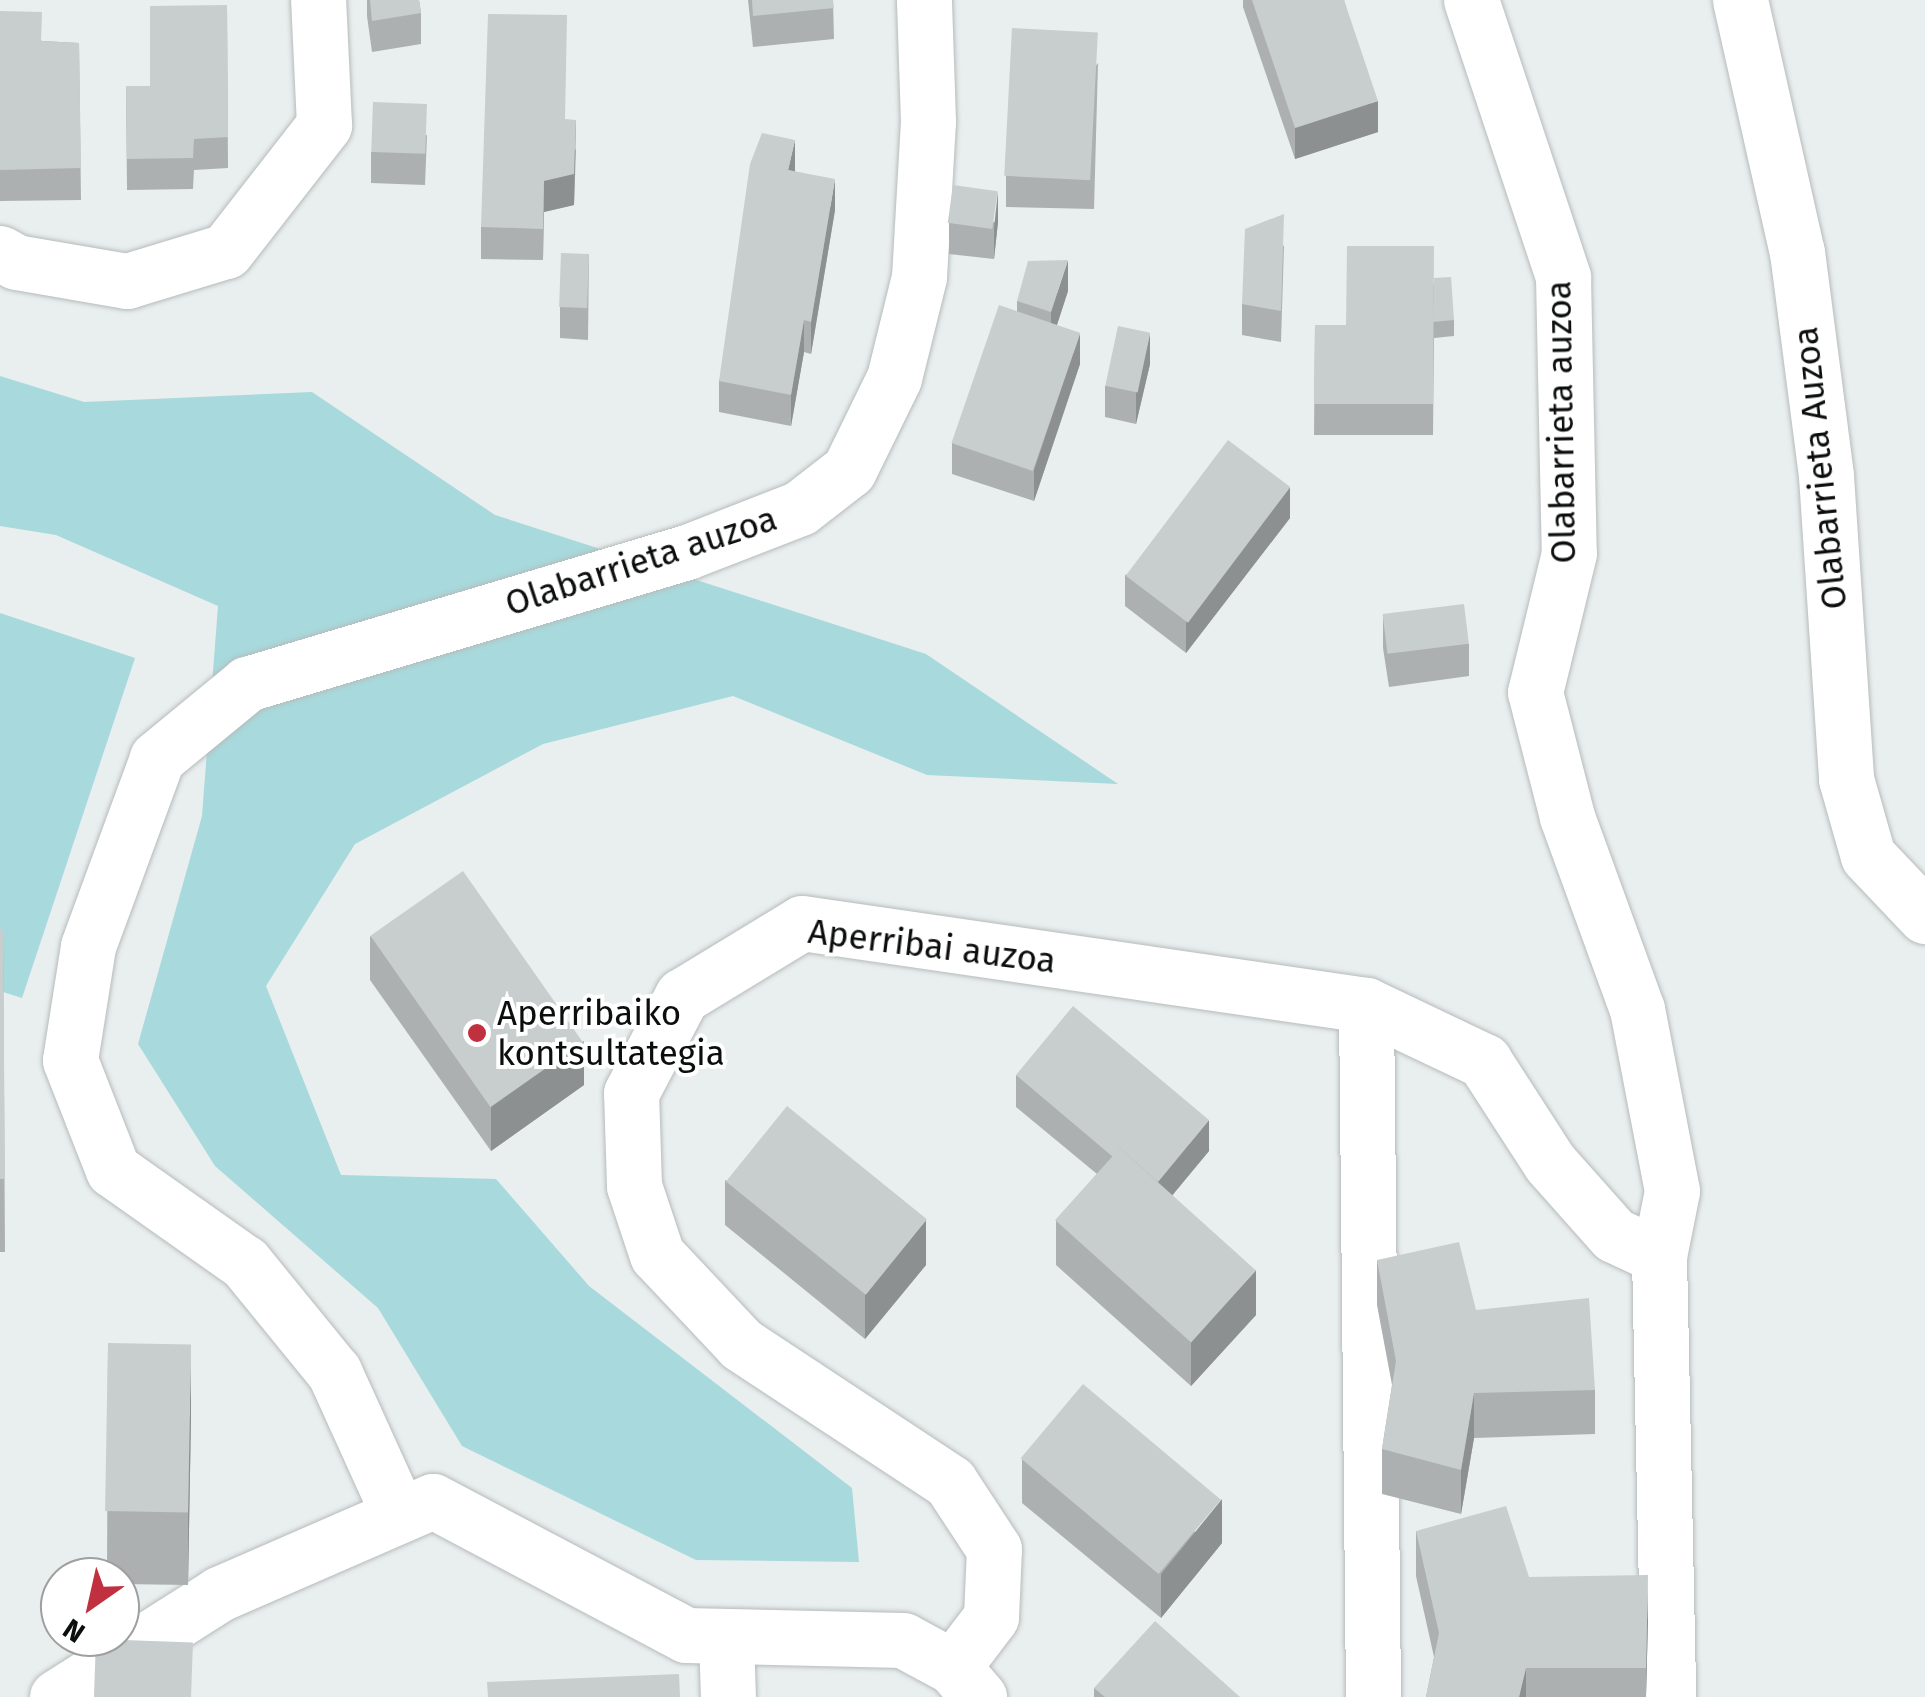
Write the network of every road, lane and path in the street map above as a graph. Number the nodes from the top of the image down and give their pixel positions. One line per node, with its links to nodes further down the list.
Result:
1 (318, 0): 5 (street)
2 (924, 0): 9 (street, Olabarrieta auzoa)
3 (1471, 0): 8 (street, Olabarrieta auzoa)
4 (1740, 0): 6 (street, Olabarrieta Auzoa)
5 (0, 253)
6 (1925, 916)
7 (1366, 1004): 8 (street, Aperribai auzoa); 11 (street, Aperribai auzoa); 14 (street)
8 (1659, 1256): 15 (street, Olabarrieta auzoa)
9 (399, 1516): 10 (street, Aperribai auzoa); 12 (street, Aperribai auzoa)
10 (726, 1638): 11 (street, Aperribai auzoa); 13 (street)
11 (966, 1682)
12 (57, 1697)
13 (728, 1697)
14 (1372, 1697)
15 (1668, 1697)

